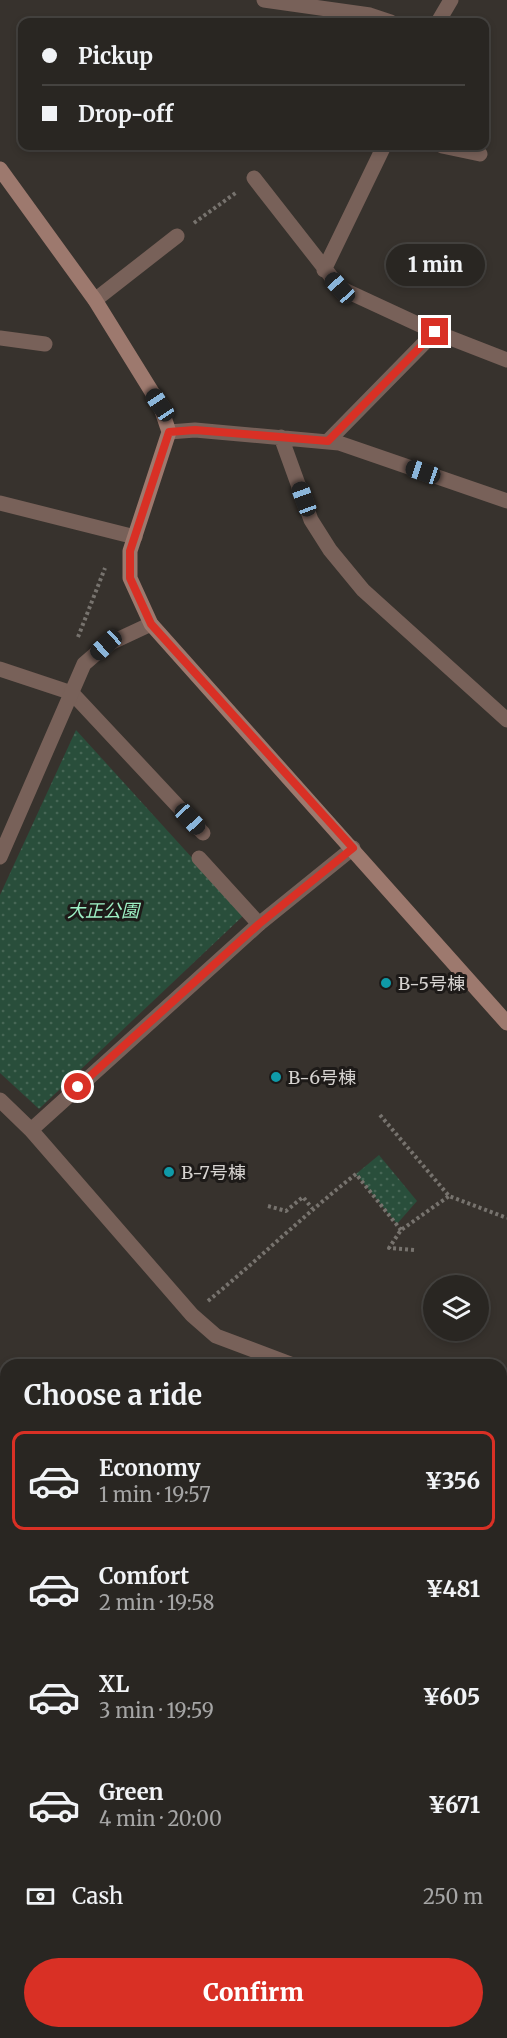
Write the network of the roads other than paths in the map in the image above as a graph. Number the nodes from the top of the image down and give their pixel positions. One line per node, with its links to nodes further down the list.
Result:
1 (264, 0): 3 (street)
2 (451, 0): 4 (street)
3 (379, 18)
4 (440, 18)
5 (382, 150): 11 (street)
6 (461, 150): 7 (street)
7 (480, 154)
8 (0, 169): 12 (street)
9 (254, 178): 11 (street)
10 (177, 236): 12 (street)
11 (324, 270): 13 (street)
12 (95, 300): 17 (street)
13 (435, 332): 16 (street); 19 (street)
14 (0, 338): 15 (street)
15 (45, 344)
16 (507, 360)
17 (169, 432): 18 (street); 22 (street)
18 (282, 437): 19 (street); 26 (street)
19 (328, 441): 20 (street)
20 (507, 501)
21 (0, 503): 22 (street)
22 (135, 537): 23 (street)
23 (151, 624): 25 (street); 28 (street)
24 (0, 669): 25 (street)
25 (72, 693): 27 (street); 29 (street)
26 (507, 720)
27 (203, 833)
28 (353, 848): 31 (street); 32 (street)
29 (0, 857)
30 (199, 858): 31 (street)
31 (259, 924): 34 (street)
32 (507, 1023)
33 (0, 1100): 34 (street)
34 (31, 1130): 35 (street)
35 (278, 1359)

